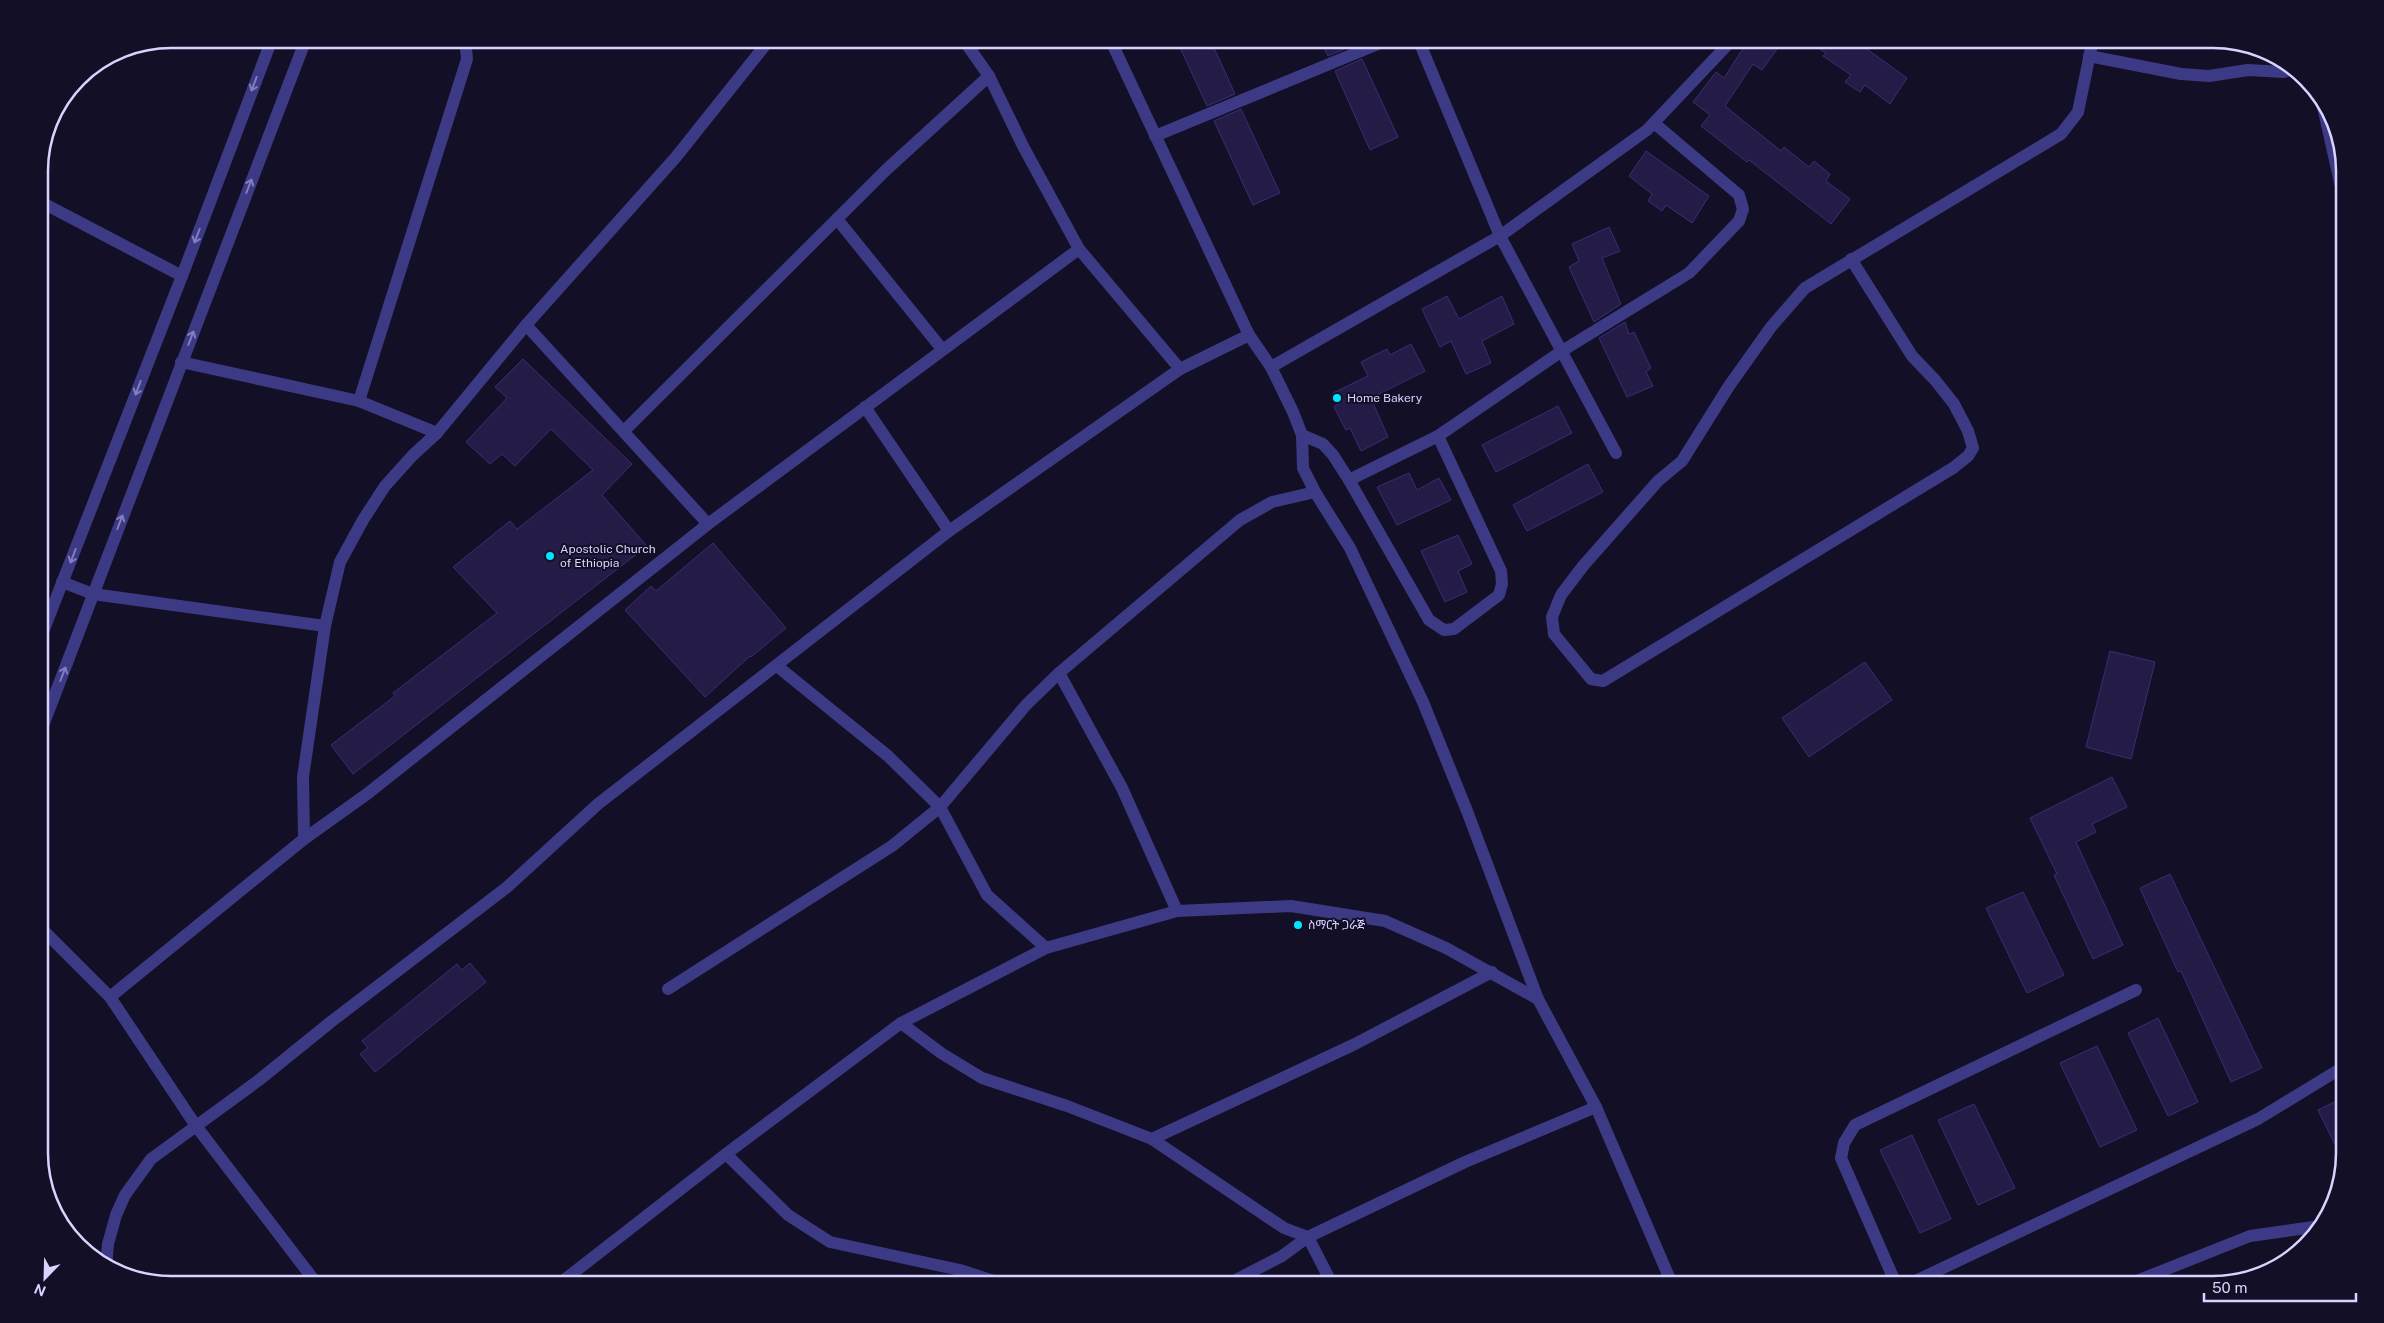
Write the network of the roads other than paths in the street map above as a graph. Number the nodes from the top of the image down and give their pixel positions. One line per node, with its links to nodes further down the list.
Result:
1 (1370, 47): 16 (street)
2 (1421, 47): 20 (street)
3 (1725, 47): 15 (street)
4 (2091, 47): 11 (street)
5 (269, 48): 23 (street, one-way to 23)
6 (303, 48): 28 (street, one-way to 6)
7 (465, 48): 31 (street)
8 (763, 48): 24 (street)
9 (968, 48): 13 (street)
10 (1114, 48): 16 (street)
11 (2089, 56): 12 (street); 22 (street)
12 (2286, 71)
13 (989, 76): 19 (street); 21 (street)
14 (2326, 122): 17 (street)
15 (1654, 123): 20 (street); 27 (street)
16 (1155, 136): 25 (street)
17 (2336, 165)
18 (48, 206): 23 (street)
19 (837, 219): 26 (street); 33 (street)
20 (1500, 236): 27 (street); 29 (street)
21 (1079, 249): 26 (street); 30 (street)
22 (1852, 259): 22 (street)
23 (182, 276): 42 (street, one-way to 42)
24 (526, 325): 33 (street); 34 (street)
25 (1249, 335): 29 (street); 30 (street)
26 (942, 349): 32 (street)
27 (1562, 351): 36 (street); 37 (street)
28 (181, 362): 31 (street); 43 (street, one-way to 28)
29 (1272, 367): 35 (street)
30 (1180, 369): 41 (street)
31 (359, 401): 34 (street)
32 (866, 407): 40 (street); 41 (street)
33 (624, 431): 40 (street)
34 (437, 434): 45 (street)
35 (1302, 435): 38 (street); 39 (street)
36 (1438, 436): 38 (street); 38 (street)
37 (1616, 452)
38 (1349, 480)
39 (1315, 492): 47 (street); 58 (street)
40 (708, 524): 50 (street)
41 (949, 531): 46 (street)
42 (62, 582): 43 (street); 44 (street)
43 (93, 594): 45 (street); 48 (street, one-way to 43)
44 (48, 619)
45 (326, 626): 50 (street)
46 (777, 666): 49 (street); 62 (street)
47 (1058, 673): 49 (street); 51 (street)
48 (48, 712)
49 (940, 807): 53 (street); 55 (street)
50 (304, 839): 57 (street)
51 (1177, 911): 53 (street); 54 (street)
52 (48, 935): 57 (street)
53 (1046, 948): 59 (street)
54 (1492, 972): 58 (street); 63 (street)
55 (668, 989)
56 (2136, 990): 74 (street)
57 (110, 997): 62 (street)
58 (1538, 999): 61 (street)
59 (901, 1024): 63 (street); 64 (street)
60 (2336, 1071): 75 (street)
61 (1596, 1106): 66 (street); 73 (street)
62 (196, 1126): 67 (street); 68 (street)
63 (1152, 1139): 66 (street)
64 (726, 1154): 69 (street); 70 (street)
65 (2311, 1227): 76 (street)
66 (1308, 1237): 71 (street); 72 (street)
67 (107, 1257)
68 (310, 1276)
69 (572, 1276)
70 (978, 1276)
71 (1243, 1276)
72 (1328, 1276)
73 (1669, 1276)
74 (1893, 1276)
75 (1930, 1276)
76 (2149, 1276)

